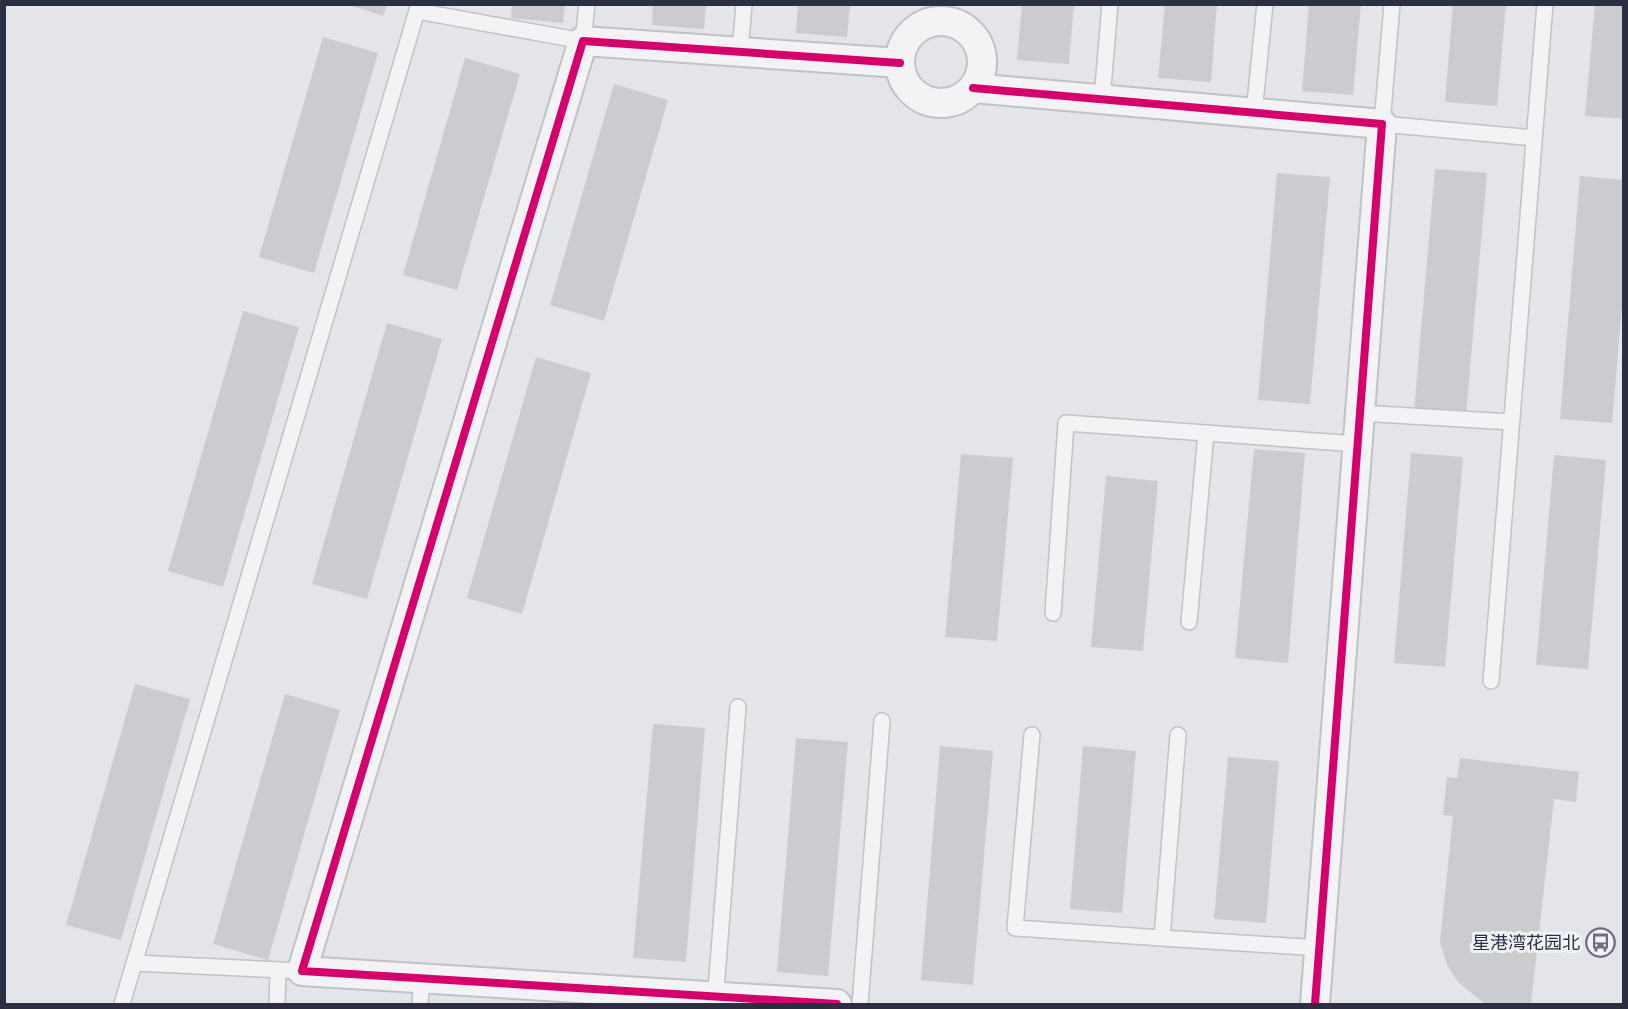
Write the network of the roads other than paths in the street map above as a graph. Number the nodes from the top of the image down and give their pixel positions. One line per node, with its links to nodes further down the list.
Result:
1 (587, 4): 9 (lane)
2 (744, 4): 10 (lane)
3 (1110, 4): 13 (lane)
4 (1265, 4): 14 (lane)
5 (1392, 4): 15 (lane)
6 (1545, 4): 16 (lane)
7 (418, 8): 9 (lane); 30 (lane)
8 (940, 13): 11 (street); 12 (street)
9 (583, 41): 10 (street); 31 (street)
10 (740, 52): 11 (street)
11 (900, 63): 12 (street)
12 (973, 88): 13 (street)
13 (1102, 99): 14 (street)
14 (1254, 112): 15 (street)
15 (1382, 124): 16 (lane); 17 (street)
16 (1534, 138): 18 (lane)
17 (1360, 413): 18 (lane); 20 (street)
18 (1511, 422): 23 (lane)
19 (1206, 433): 20 (lane); 21 (lane); 22 (lane)
20 (1358, 444): 29 (street)
21 (1053, 613)
22 (1189, 622)
23 (1491, 681)
24 (738, 707): 34 (lane)
25 (882, 721): 38 (lane)
26 (1032, 735): 28 (lane)
27 (1178, 735): 28 (lane)
28 (1162, 938): 29 (lane)
29 (1320, 948): 39 (street)
30 (134, 963): 31 (lane); 35 (lane)
31 (290, 970): 32 (street); 36 (lane)
32 (421, 992): 33 (street)
33 (577, 996): 34 (street)
34 (715, 1001): 37 (street)
35 (122, 1005)
36 (277, 1005)
37 (837, 1005)
38 (860, 1005)
39 (1315, 1005)

